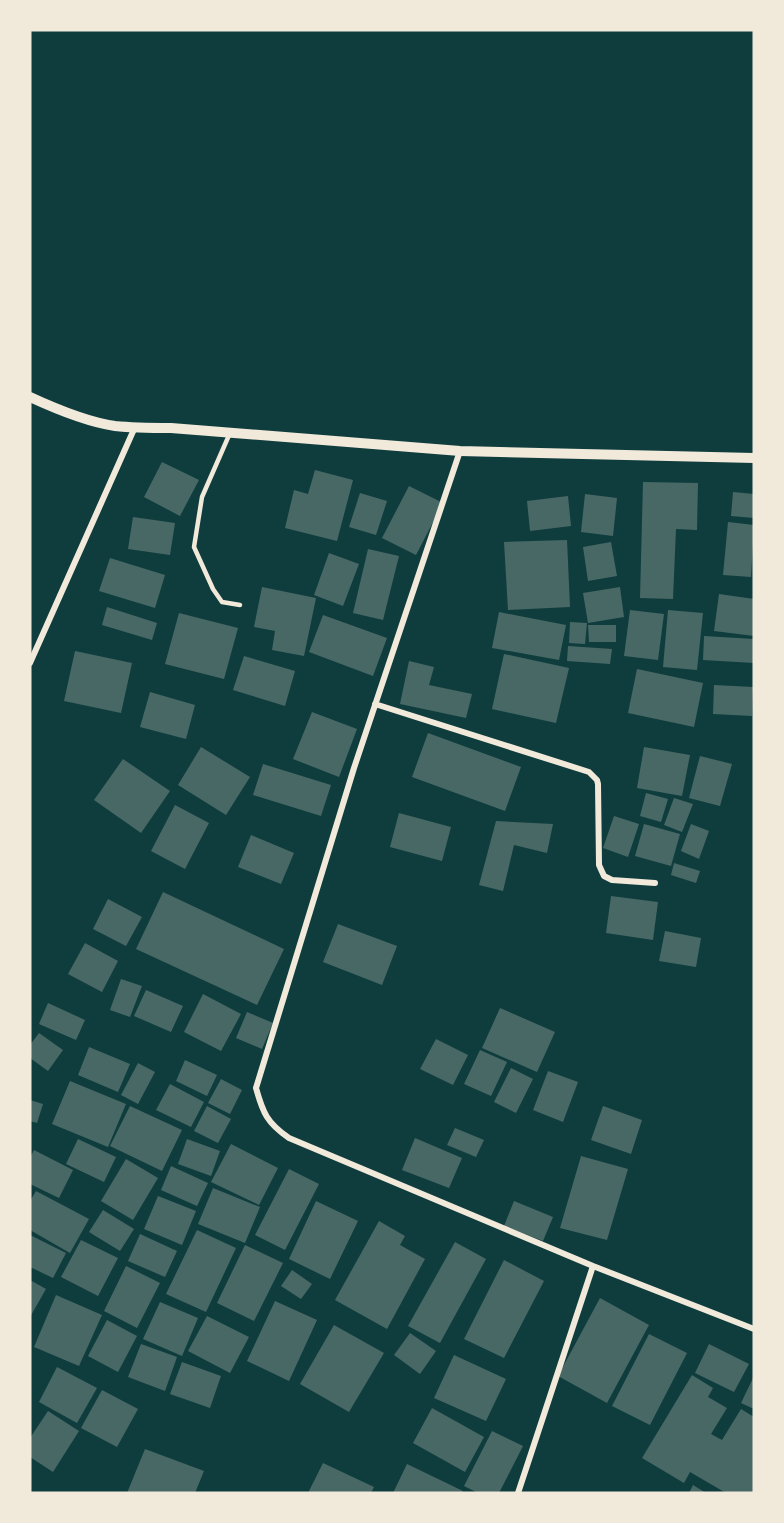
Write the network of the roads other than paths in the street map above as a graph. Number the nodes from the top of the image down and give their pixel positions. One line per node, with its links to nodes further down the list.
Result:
1 (30, 397): 2 (street)
2 (135, 428): 3 (street); 7 (street)
3 (230, 433): 4 (street); 6 (lane)
4 (460, 451): 5 (street); 8 (street)
5 (754, 458)
6 (240, 605)
7 (30, 663)
8 (375, 704): 9 (street); 10 (street)
9 (655, 883)
10 (593, 1266): 11 (street); 12 (street)
11 (754, 1329)
12 (518, 1493)

